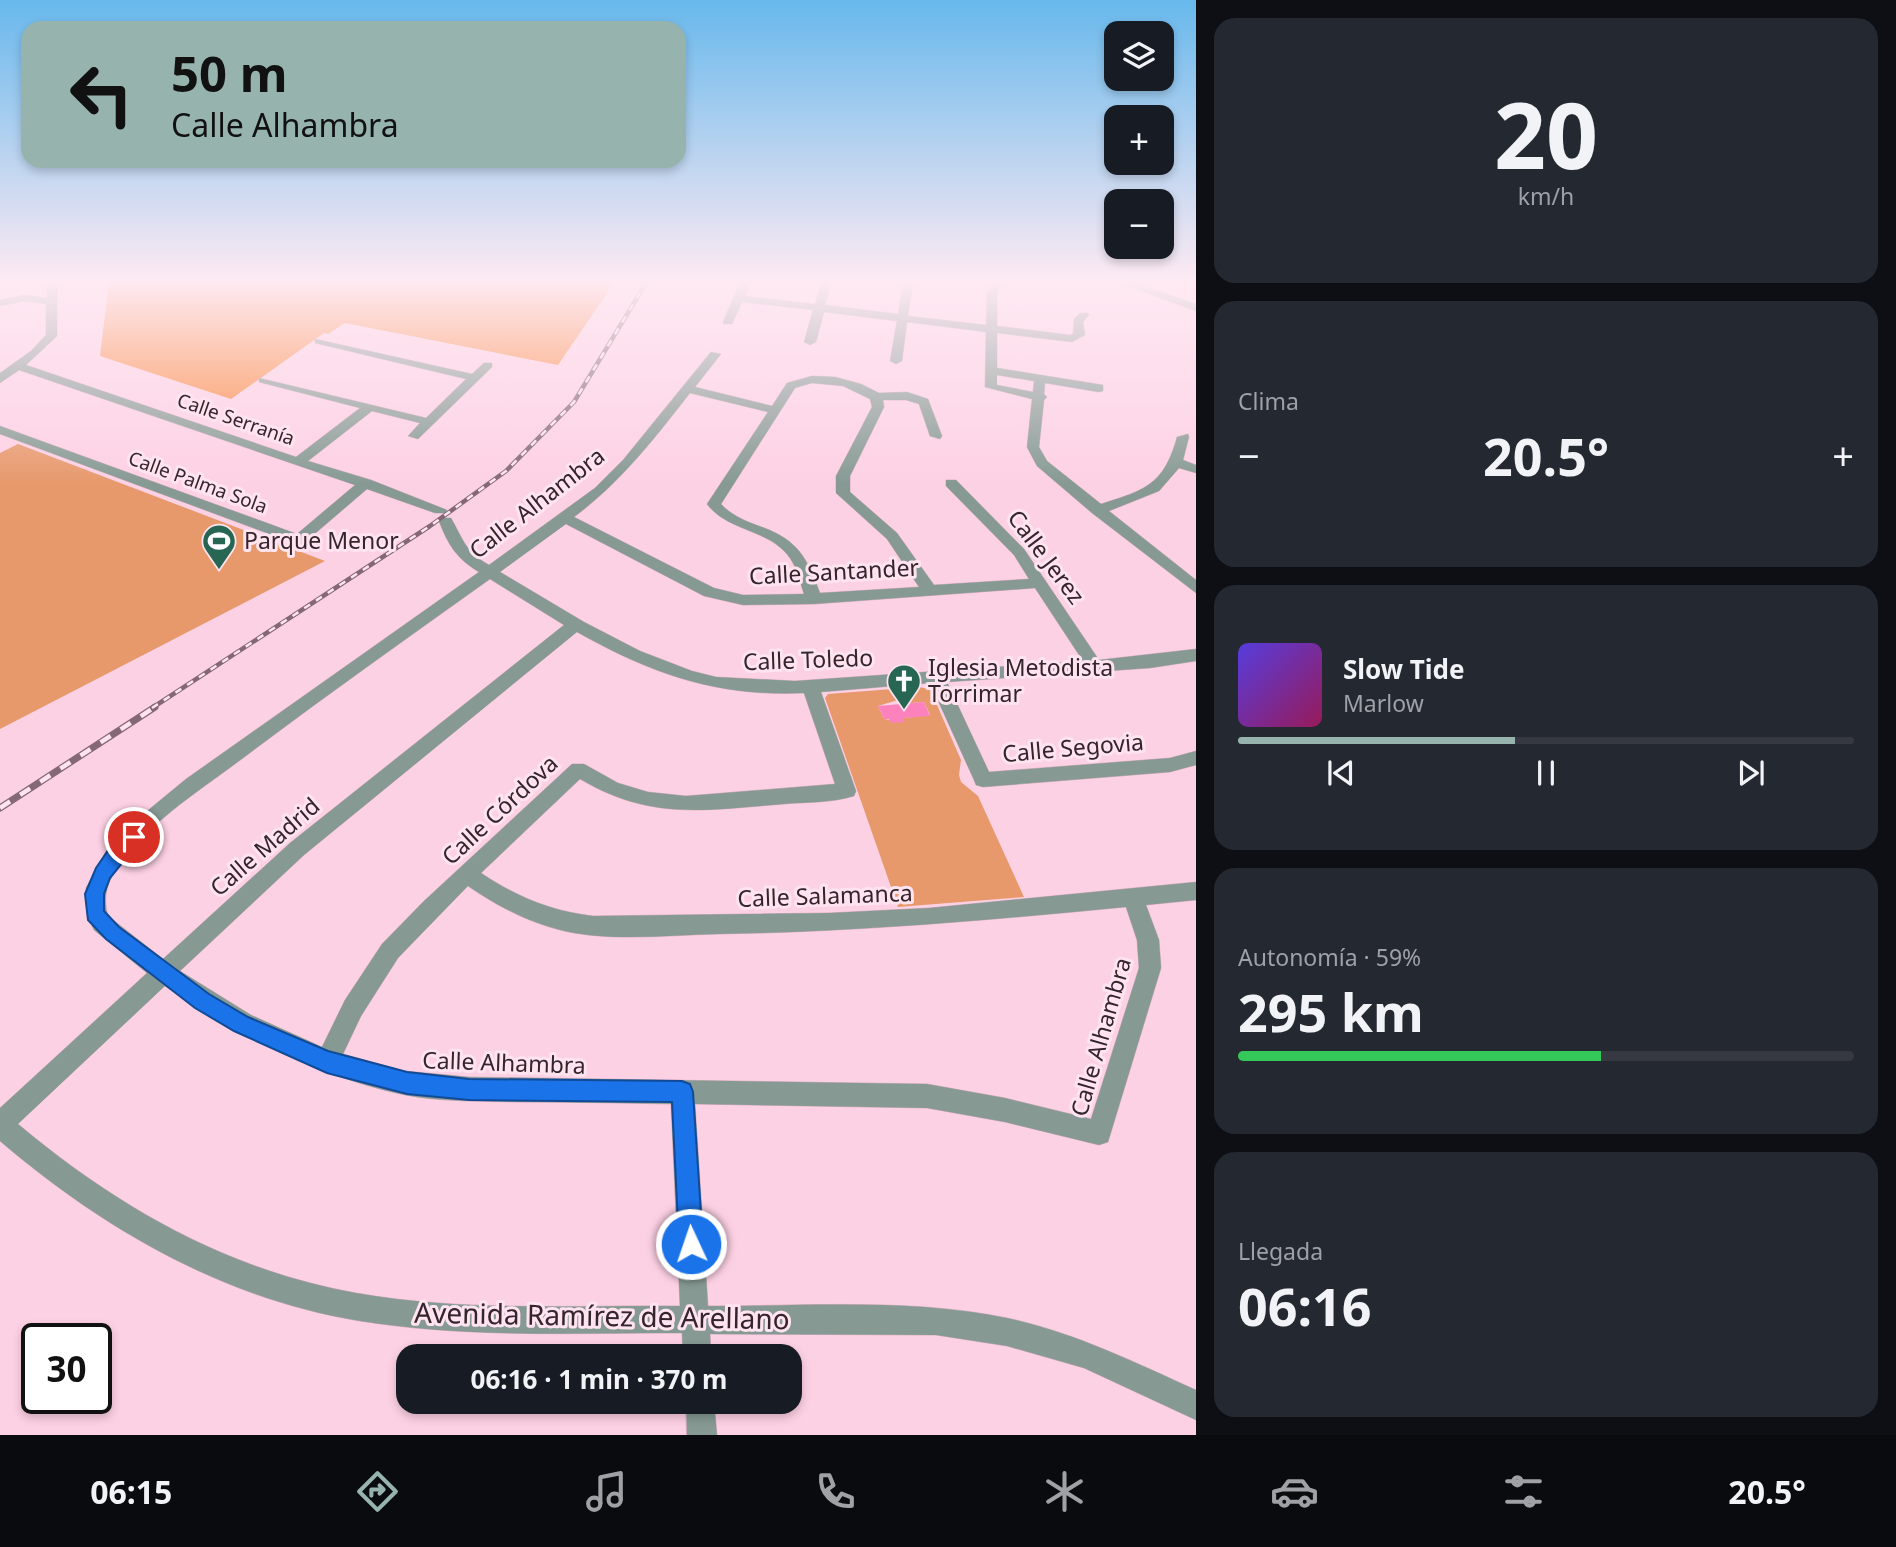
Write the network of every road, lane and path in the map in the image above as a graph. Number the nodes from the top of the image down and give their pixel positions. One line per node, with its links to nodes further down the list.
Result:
1 (36, 350): 8 (street)
2 (357, 350): 10 (street)
3 (898, 350): 6 (street)
4 (992, 350): 9 (street)
5 (715, 354): 15 (street, Calle Alhambra)
6 (896, 360)
7 (488, 365): 10 (street)
8 (18, 366): 11 (street); 27 (street, Calle Serranía)
9 (992, 371): 12 (street); 17 (street)
10 (475, 378): 20 (street)
11 (0, 379)
12 (1040, 379): 14 (street); 17 (street)
13 (263, 380): 18 (street)
14 (1099, 388)
15 (688, 389): 19 (street); 34 (street, Calle Alhambra)
16 (876, 397): 19 (street); 23 (street); 38 (street)
17 (1039, 404): 32 (street)
18 (370, 407): 20 (street); 27 (street)
19 (775, 410): 39 (street)
20 (429, 422): 22 (street)
21 (0, 430): 24 (street, Calle Palma Sola)
22 (414, 436)
23 (936, 436)
24 (19, 437): 26 (street); 30 (street, Calle Palma Sola)
25 (1183, 437): 28 (street)
26 (0, 447)
27 (299, 461): 30 (street, Calle Serranía)
28 (1178, 463): 29 (street); 32 (street)
29 (1196, 469)
30 (366, 483): 33 (street, Calle Serranía)
31 (951, 483): 36 (street, Calle Jerez)
32 (1097, 510): 37 (street)
33 (443, 515): 35 (street, Calle Toledo)
34 (565, 518): 35 (street, Calle Alhambra); 39 (street, Calle Santander)
35 (490, 572): 40 (street, Calle Toledo); 49 (street, Calle Alhambra)
36 (1041, 583): 38 (street, Calle Santander); 42 (street, Calle Jerez)
37 (1196, 588)
38 (929, 590): 39 (street, Calle Santander)
39 (814, 599)
40 (577, 623): 44 (street, Calle Toledo); 49 (street, Calle Madrid)
41 (1196, 655): 42 (street, Calle Toledo)
42 (1095, 666): 43 (street, Calle Toledo)
43 (936, 677): 44 (street, Calle Toledo); 45 (street, Calle Segovia)
44 (810, 686): 46 (street, Calle Córdova)
45 (1196, 758)
46 (467, 875): 48 (street, Calle Salamanca); 50 (street, Calle Córdova)
47 (1196, 891): 48 (street, Calle Salamanca)
48 (1134, 899): 51 (street, Calle Alhambra)
49 (166, 973): 50 (street, Calle Alhambra); 52 (street, Calle Madrid)
50 (327, 1062): 51 (street, Calle Alhambra)
51 (682, 1092): 53 (street)
52 (0, 1124): 53 (street, Avenida Ramírez de Arellano)
53 (695, 1320): 54 (street); 55 (street, Avenida Ramírez de Arellano)
54 (696, 1344)
55 (1196, 1405)
56 (701, 1414): 57 (street)
57 (702, 1435)

